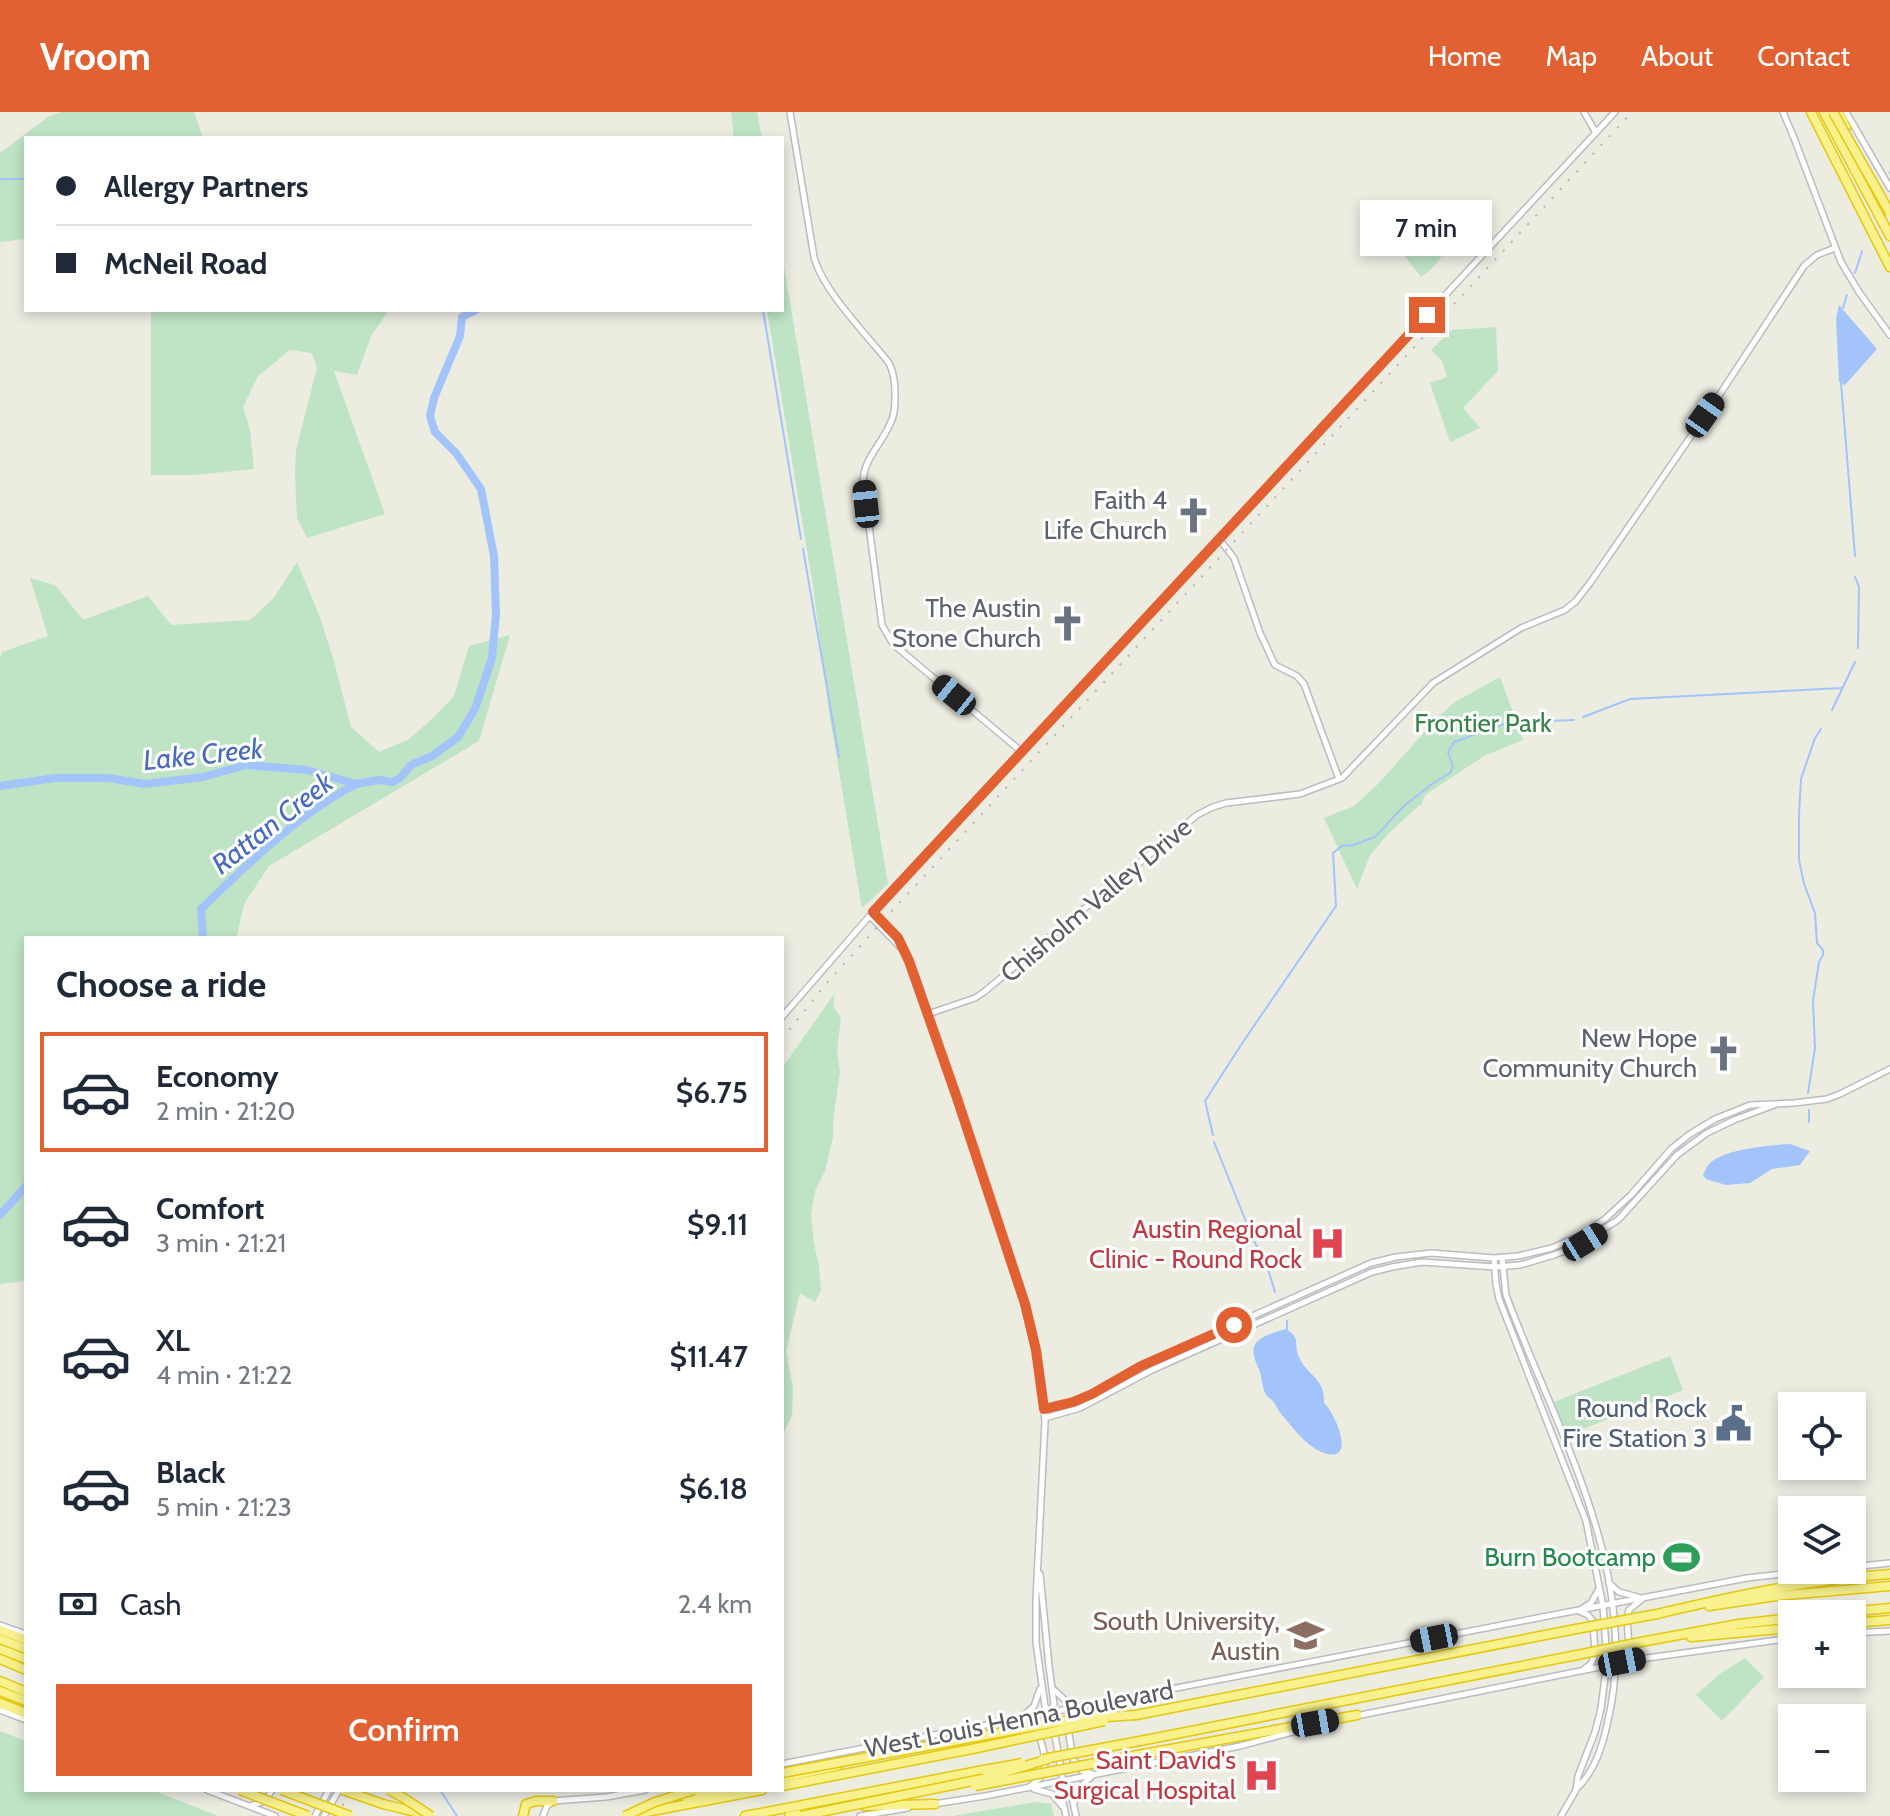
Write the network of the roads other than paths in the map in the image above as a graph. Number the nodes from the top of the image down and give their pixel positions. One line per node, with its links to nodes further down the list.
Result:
1 (790, 112): 19 (main road)
2 (1584, 112): 9 (main road)
3 (1615, 112): 9 (main road)
4 (1783, 112): 13 (main road)
5 (1811, 112): 14 (highway)
6 (1824, 112): 12 (highway)
7 (1836, 112): 11 (highway, bridge); 12 (highway)
8 (1846, 112): 10 (main road)
9 (1596, 133): 18 (main road)
10 (1890, 188)
11 (1890, 213)
12 (1890, 233)
13 (1835, 248): 17 (main road); 20 (main road, Chisholm Valley Drive)
14 (1883, 254): 15 (highway); 16 (highway)
15 (1890, 267)
16 (1890, 276)
17 (1890, 335)
18 (1219, 539): 19 (main road); 20 (main road)
19 (1022, 752): 21 (main road)
20 (1339, 779): 22 (main road, Chisholm Valley Drive)
21 (872, 914): 22 (main road); 23 (main road)
22 (928, 1014): 30 (main road)
23 (784, 1015)
24 (1890, 1069): 25 (main road)
25 (1774, 1105): 26 (main road); 27 (main road)
26 (1498, 1258): 27 (main road); 28 (main road)
27 (1498, 1267): 29 (main road); 38 (main road); 40 (main road)
28 (1119, 1379): 29 (main road); 30 (main road)
29 (1096, 1401): 31 (main road)
30 (1044, 1409): 31 (main road)
31 (1045, 1418): 33 (main road)
32 (1890, 1563): 34 (main road)
33 (1039, 1565): 69 (main road); 70 (main road)
34 (1866, 1566)
35 (1866, 1572): 36 (highway)
36 (1890, 1572): 47 (highway)
37 (1778, 1575): 41 (main road, West Louis Henna Boulevard)
38 (1608, 1582): 41 (main road); 42 (main road)
39 (1890, 1586): 47 (highway)
40 (1600, 1588): 43 (main road); 46 (main road)
41 (1643, 1598): 42 (main road, West Louis Henna Boulevard); 63 (main road)
42 (1613, 1604): 43 (main road, West Louis Henna Boulevard); 64 (main road)
43 (1603, 1606): 46 (main road, West Louis Henna Boulevard); 65 (main road)
44 (1890, 1608): 45 (highway)
45 (1866, 1609)
46 (1578, 1610): 67 (main road); 75 (main road, West Louis Henna Boulevard)
47 (1657, 1614): 79 (highway, bridge)
48 (1890, 1619): 50 (highway, bridge)
49 (1778, 1620): 58 (highway)
50 (1866, 1622)
51 (0, 1627): 55 (highway)
52 (1778, 1629): 58 (highway)
53 (1890, 1631): 54 (main road)
54 (1866, 1632)
55 (24, 1636)
56 (0, 1639): 59 (highway)
57 (1778, 1640): 63 (main road)
58 (1646, 1641): 86 (highway, bridge)
59 (24, 1648)
60 (0, 1649): 61 (highway)
61 (24, 1658)
62 (0, 1659): 66 (highway)
63 (1640, 1659): 64 (main road)
64 (1616, 1663): 65 (main road); 84 (main road)
65 (1606, 1666): 67 (main road); 83 (main road)
66 (24, 1669)
67 (1583, 1670): 80 (main road)
68 (0, 1681): 72 (highway)
69 (1041, 1684): 78 (main road); 82 (main road)
70 (1051, 1687): 75 (main road); 78 (main road)
71 (0, 1691): 73 (highway)
72 (24, 1691)
73 (24, 1700)
74 (0, 1703): 77 (highway)
75 (1081, 1707): 78 (main road, West Louis Henna Boulevard); 88 (main road)
76 (0, 1710): 81 (main road)
77 (24, 1712)
78 (1051, 1713): 82 (main road, West Louis Henna Boulevard); 91 (main road)
79 (1136, 1715): 89 (highway, bridge); 92 (highway, bridge)
80 (1357, 1715): 88 (main road); 107 (highway, bridge)
81 (24, 1719)
82 (1020, 1719): 85 (main road, West Louis Henna Boulevard); 93 (main road)
83 (1595, 1732): 84 (main road); 94 (main road)
84 (1605, 1734): 94 (main road)
85 (909, 1740): 87 (main road, West Louis Henna Boulevard); 90 (highway)
86 (1048, 1759): 107 (highway, bridge); 123 (highway, bridge)
87 (784, 1764)
88 (1095, 1774): 91 (main road); 110 (main road)
89 (784, 1776)
90 (784, 1776)
91 (1063, 1781): 93 (main road); 110 (main road); 113 (main road)
92 (784, 1786)
93 (1029, 1788): 109 (main road); 113 (main road)
94 (1576, 1790): 128 (main road)
95 (212, 1792): 111 (main road)
96 (245, 1792): 116 (highway, bridge)
97 (271, 1792): 111 (main road)
98 (287, 1792): 119 (highway, bridge)
99 (328, 1792): 117 (main road)
100 (340, 1792): 118 (main road)
101 (347, 1792): 120 (highway, bridge)
102 (393, 1792): 120 (highway, bridge)
103 (634, 1792): 108 (main road)
104 (688, 1792): 114 (highway, bridge)
105 (717, 1792): 112 (highway)
106 (752, 1792): 112 (highway)
107 (923, 1792): 125 (highway, bridge)
108 (553, 1801): 121 (highway); 122 (main road)
109 (935, 1804): 124 (highway); 126 (main road)
110 (1073, 1804): 127 (main road)
111 (249, 1806): 115 (main road)
112 (648, 1812): 114 (highway)
113 (1065, 1813)
114 (627, 1815)
115 (275, 1816)
116 (308, 1816)
117 (315, 1816)
118 (324, 1816)
119 (350, 1816)
120 (432, 1816)
121 (523, 1816)
122 (543, 1816)
123 (745, 1816)
124 (789, 1816)
125 (801, 1816)
126 (860, 1816)
127 (1076, 1816)
128 (1561, 1816)

